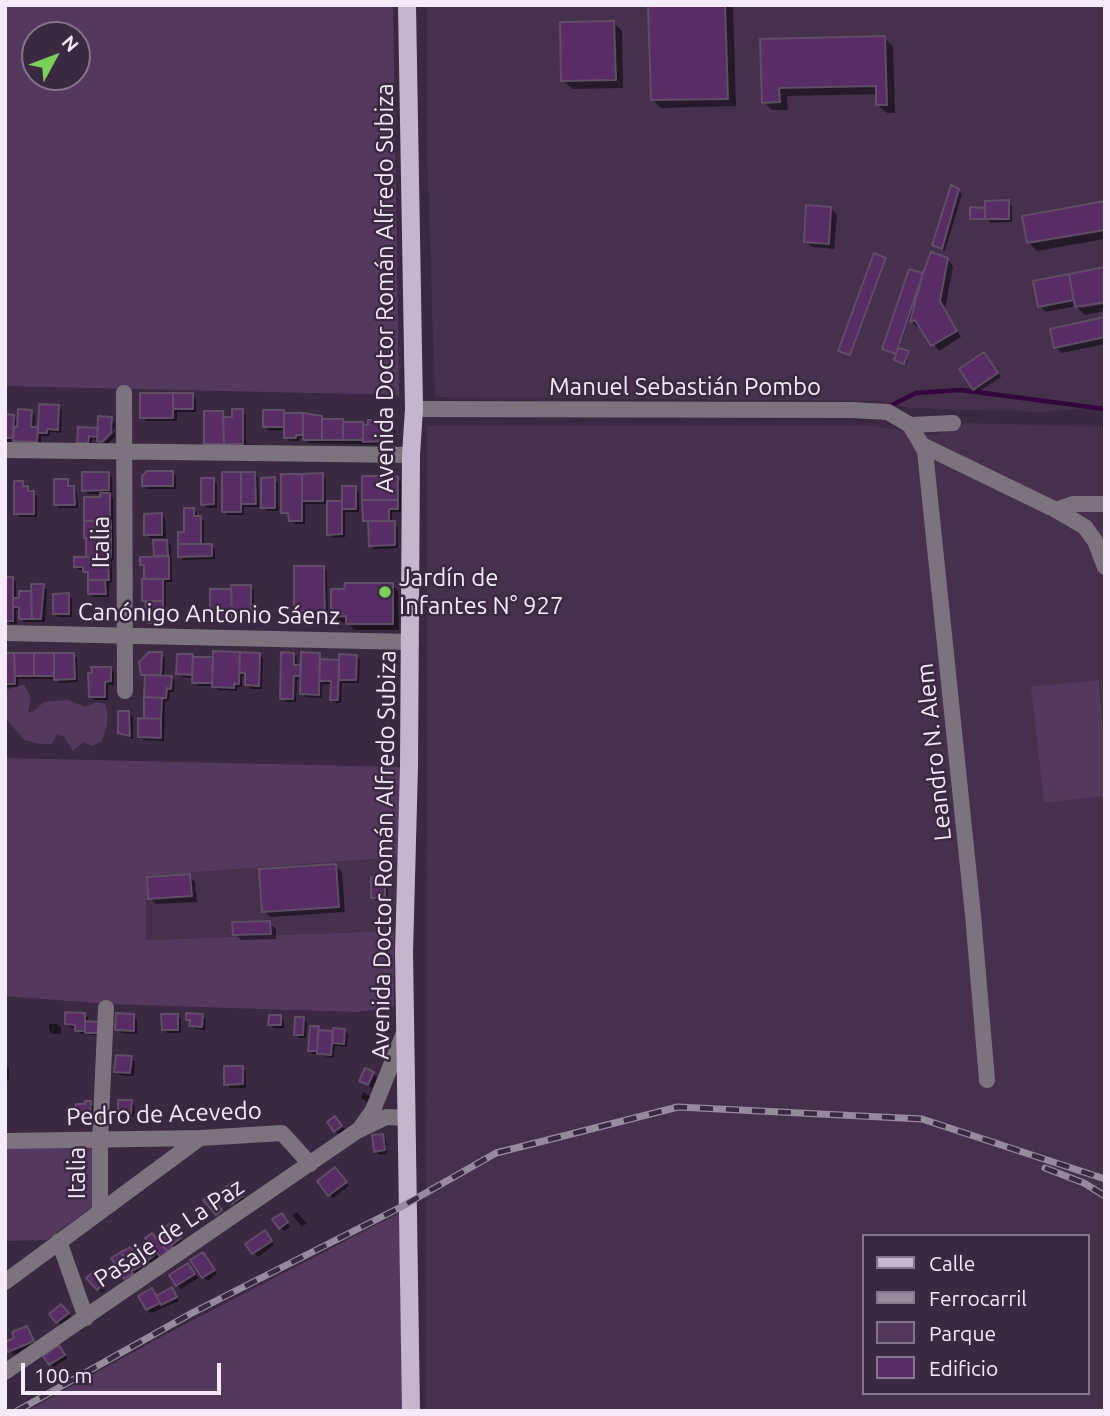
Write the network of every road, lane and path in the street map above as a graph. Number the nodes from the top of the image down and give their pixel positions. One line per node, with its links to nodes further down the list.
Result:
1 (407, 5): 3 (main road, Avenida Doctor Román Alfredo Subiza)
2 (124, 393): 8 (street, Italia)
3 (414, 409): 5 (street, Manuel Sebastián Pombo); 9 (main road, Avenida Doctor Román Alfredo Subiza)
4 (953, 424): 5 (street, Manuel Sebastián Pombo)
5 (910, 425): 6 (street, Leandro N. Alem)
6 (922, 445): 11 (street); 20 (street, Leandro N. Alem)
7 (5, 450): 8 (street)
8 (124, 452): 9 (street); 15 (street, Italia)
9 (411, 455): 16 (main road, Avenida Doctor Román Alfredo Subiza)
10 (1105, 505): 11 (street)
11 (1056, 510): 12 (street)
12 (1100, 541): 13 (street)
13 (1105, 567)
14 (5, 633): 15 (street, Canónigo Antonio Sáenz)
15 (124, 634): 16 (street, Canónigo Antonio Sáenz); 17 (street, Italia)
16 (411, 642): 19 (main road, Avenida Doctor Román Alfredo Subiza)
17 (125, 691)
18 (106, 1008): 24 (street, Italia)
19 (405, 1031): 21 (main road, Avenida Doctor Román Alfredo Subiza); 22 (street, Pasaje de La Paz)
20 (987, 1080)
21 (406, 1118): 22 (street, Pasaje de La Paz); 32 (main road, Avenida Doctor Román Alfredo Subiza)
22 (357, 1131): 26 (street, Pasaje de La Paz)
23 (200, 1138): 24 (street, Pedro de Acevedo); 26 (street, Pedro de Acevedo); 27 (street)
24 (100, 1140): 25 (street, Pedro de Acevedo); 27 (street, Italia)
25 (5, 1141)
26 (310, 1164): 30 (street, Pasaje de La Paz)
27 (100, 1211): 28 (street)
28 (59, 1241): 29 (street); 30 (street)
29 (5, 1282)
30 (86, 1318): 31 (street, Pasaje de La Paz)
31 (5, 1373)
32 (411, 1411)

